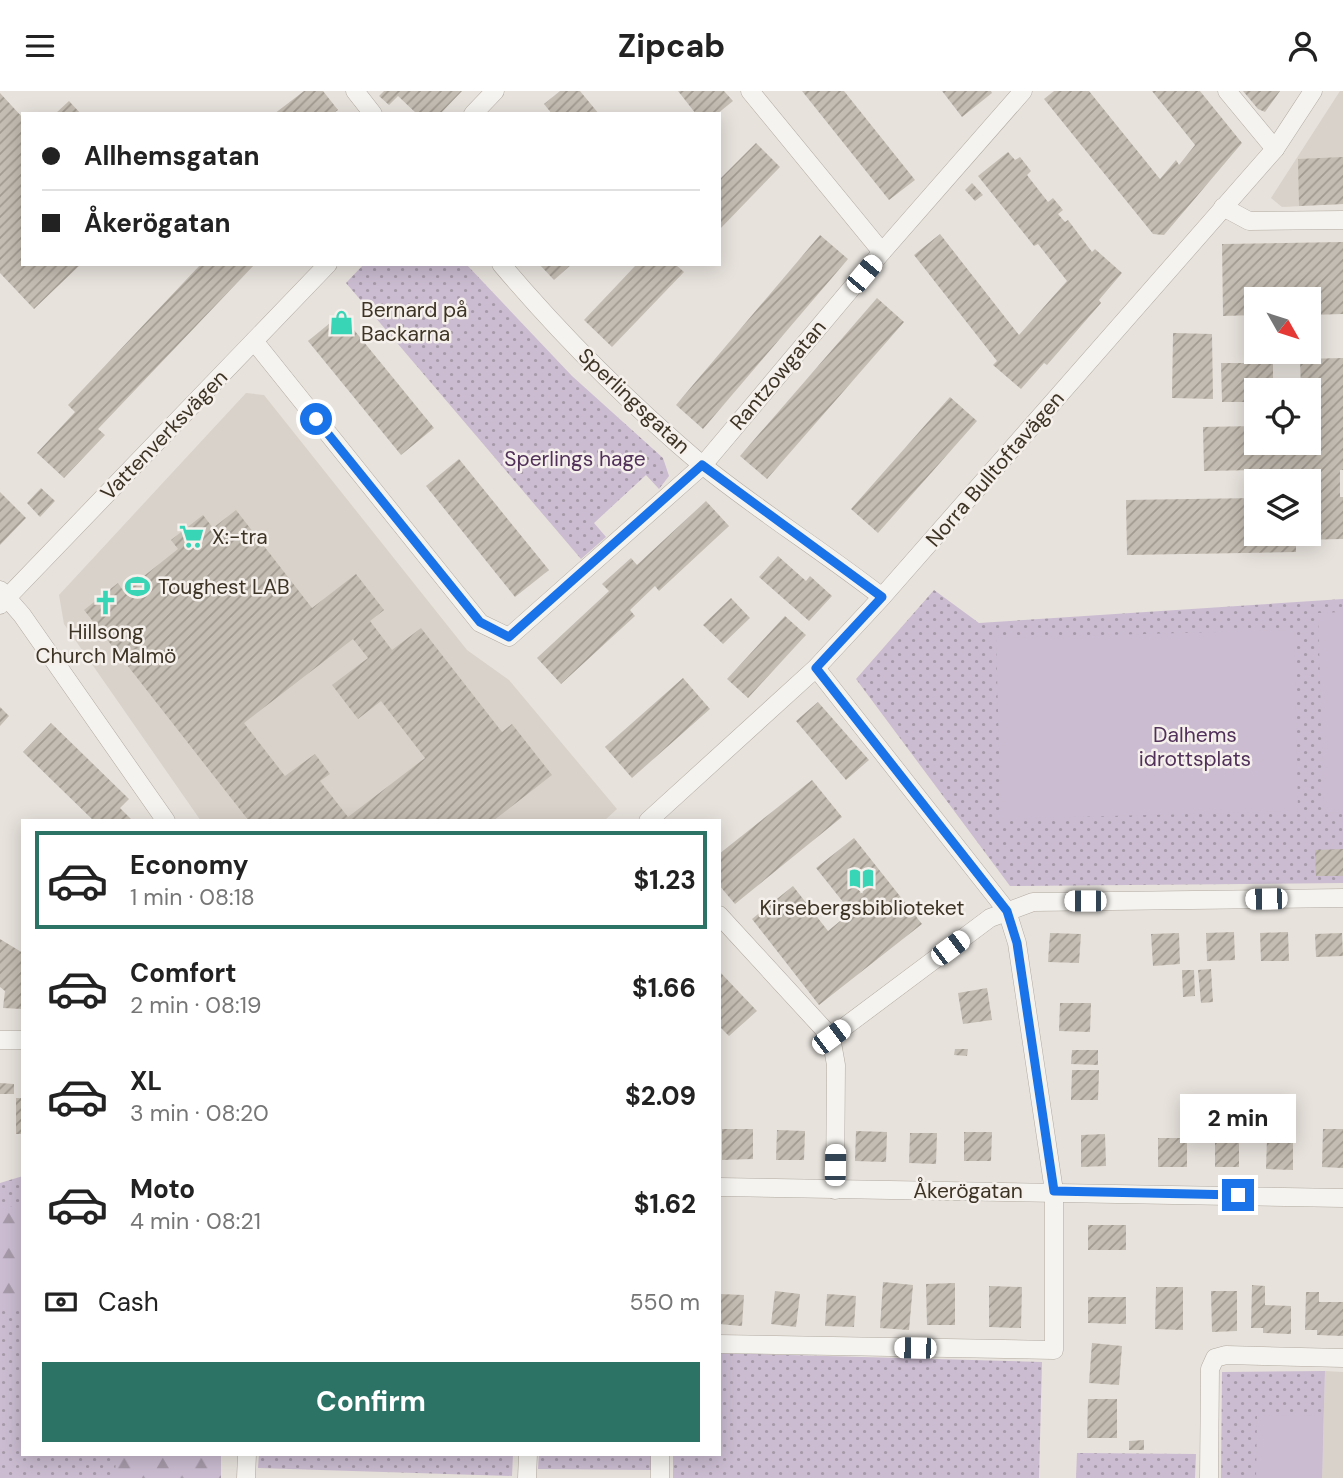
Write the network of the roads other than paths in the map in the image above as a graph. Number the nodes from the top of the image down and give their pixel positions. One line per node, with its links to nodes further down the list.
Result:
1 (355, 91): 7 (street)
2 (495, 91): 8 (street)
3 (750, 91): 12 (street)
4 (1022, 91): 12 (street, Rantzowgatan)
5 (1227, 91): 9 (street)
6 (1313, 91): 9 (street, Norra Bulltoftavägen)
7 (371, 112)
8 (475, 112)
9 (1275, 149): 10 (street, Norra Bulltoftavägen)
10 (1223, 207): 11 (street); 18 (street, Norra Bulltoftavägen)
11 (1343, 220)
12 (882, 252): 16 (street, Rantzowgatan)
13 (326, 266): 15 (street, Vattenverksvägen)
14 (503, 266): 16 (street, Sperlingsgatan)
15 (254, 341): 16 (street, Rantzowgatan); 17 (street, Vattenverksvägen)
16 (702, 465): 18 (street, Sperlingsgatan)
17 (3, 597): 20 (street)
18 (882, 597): 19 (street, Norra Bulltoftavägen)
19 (816, 668): 21 (street, Norra Bulltoftavägen); 23 (street)
20 (165, 819)
21 (650, 819)
22 (1343, 898): 23 (street)
23 (1007, 911): 25 (street); 30 (street)
24 (721, 917): 25 (street)
25 (831, 1037): 29 (street)
26 (0, 1040): 27 (street)
27 (21, 1040)
28 (721, 1187): 29 (street, Åkerögatan)
29 (835, 1190): 30 (street, Åkerögatan)
30 (1054, 1191): 31 (street, Åkerögatan); 32 (street)
31 (1343, 1198)
32 (721, 1344)
33 (1343, 1358): 37 (street)
34 (247, 1456): 38 (street)
35 (528, 1456): 39 (street)
36 (660, 1456): 40 (street)
37 (1209, 1474)
38 (246, 1478)
39 (527, 1478)
40 (660, 1478)

